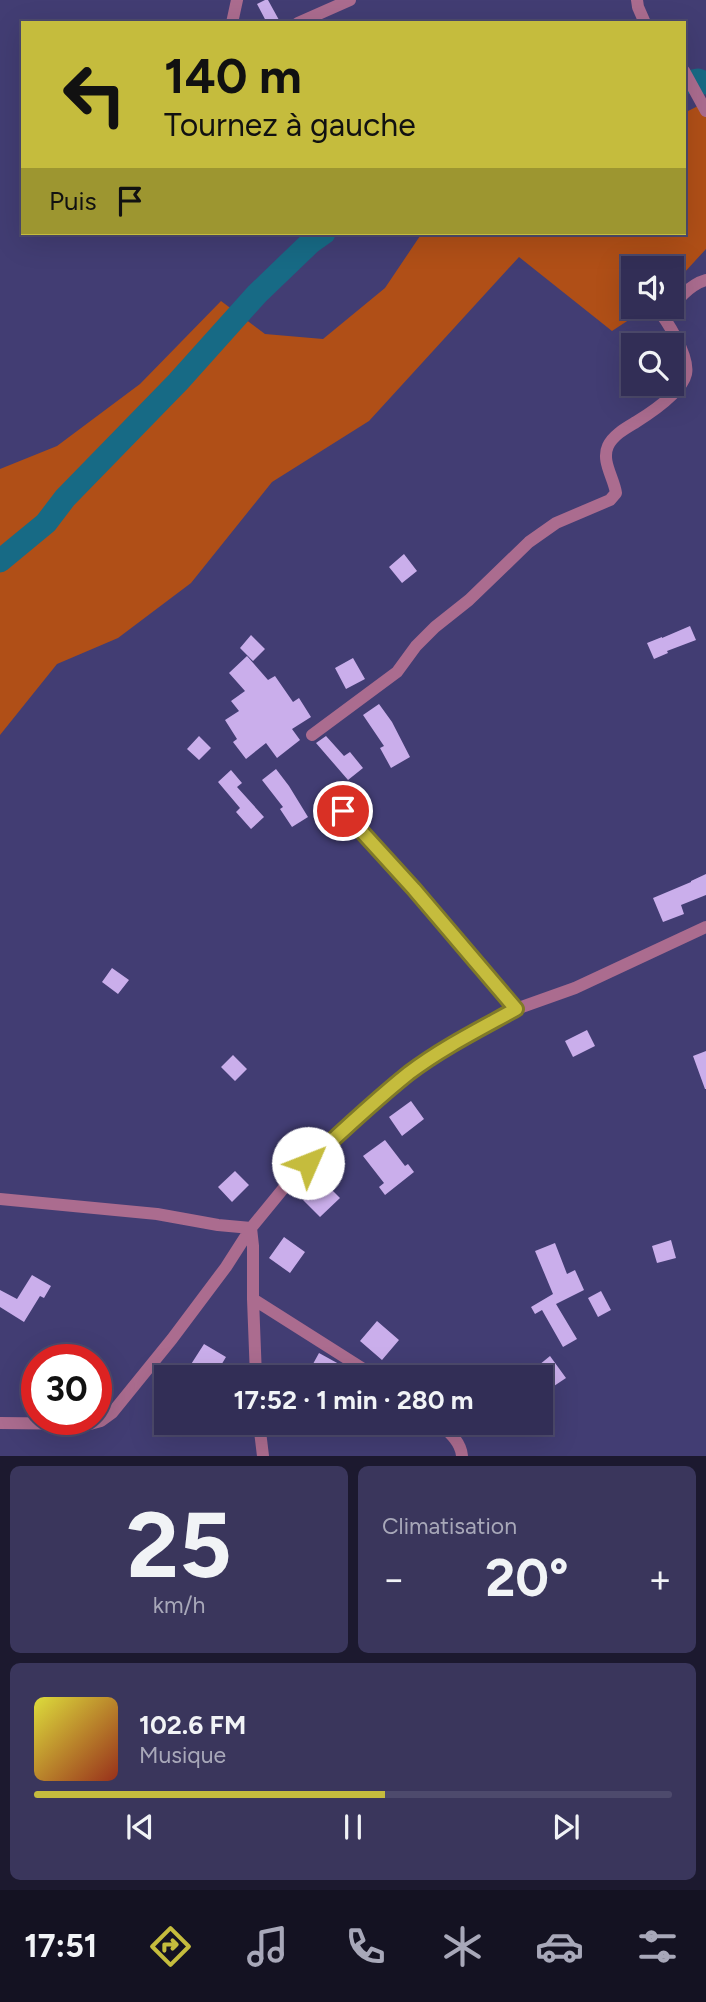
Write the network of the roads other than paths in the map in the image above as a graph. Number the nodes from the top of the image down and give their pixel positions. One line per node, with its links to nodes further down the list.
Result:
1 (237, 0): 4 (street)
2 (350, 0): 5 (street)
3 (637, 0): 6 (street)
4 (232, 21)
5 (303, 21)
6 (644, 21)
7 (686, 75): 8 (street)
8 (706, 111)
9 (706, 280): 10 (street)
10 (684, 294)
11 (665, 319): 12 (street)
12 (312, 735)
13 (343, 811): 15 (street)
14 (706, 927): 15 (street)
15 (516, 1009): 17 (street)
16 (0, 1199): 17 (street)
17 (251, 1227): 18 (street); 21 (street)
18 (253, 1299): 19 (street); 20 (street)
19 (256, 1365)
20 (357, 1365)
21 (0, 1423)
22 (260, 1435): 24 (street)
23 (451, 1435): 25 (street)
24 (263, 1456)
25 (462, 1456)

